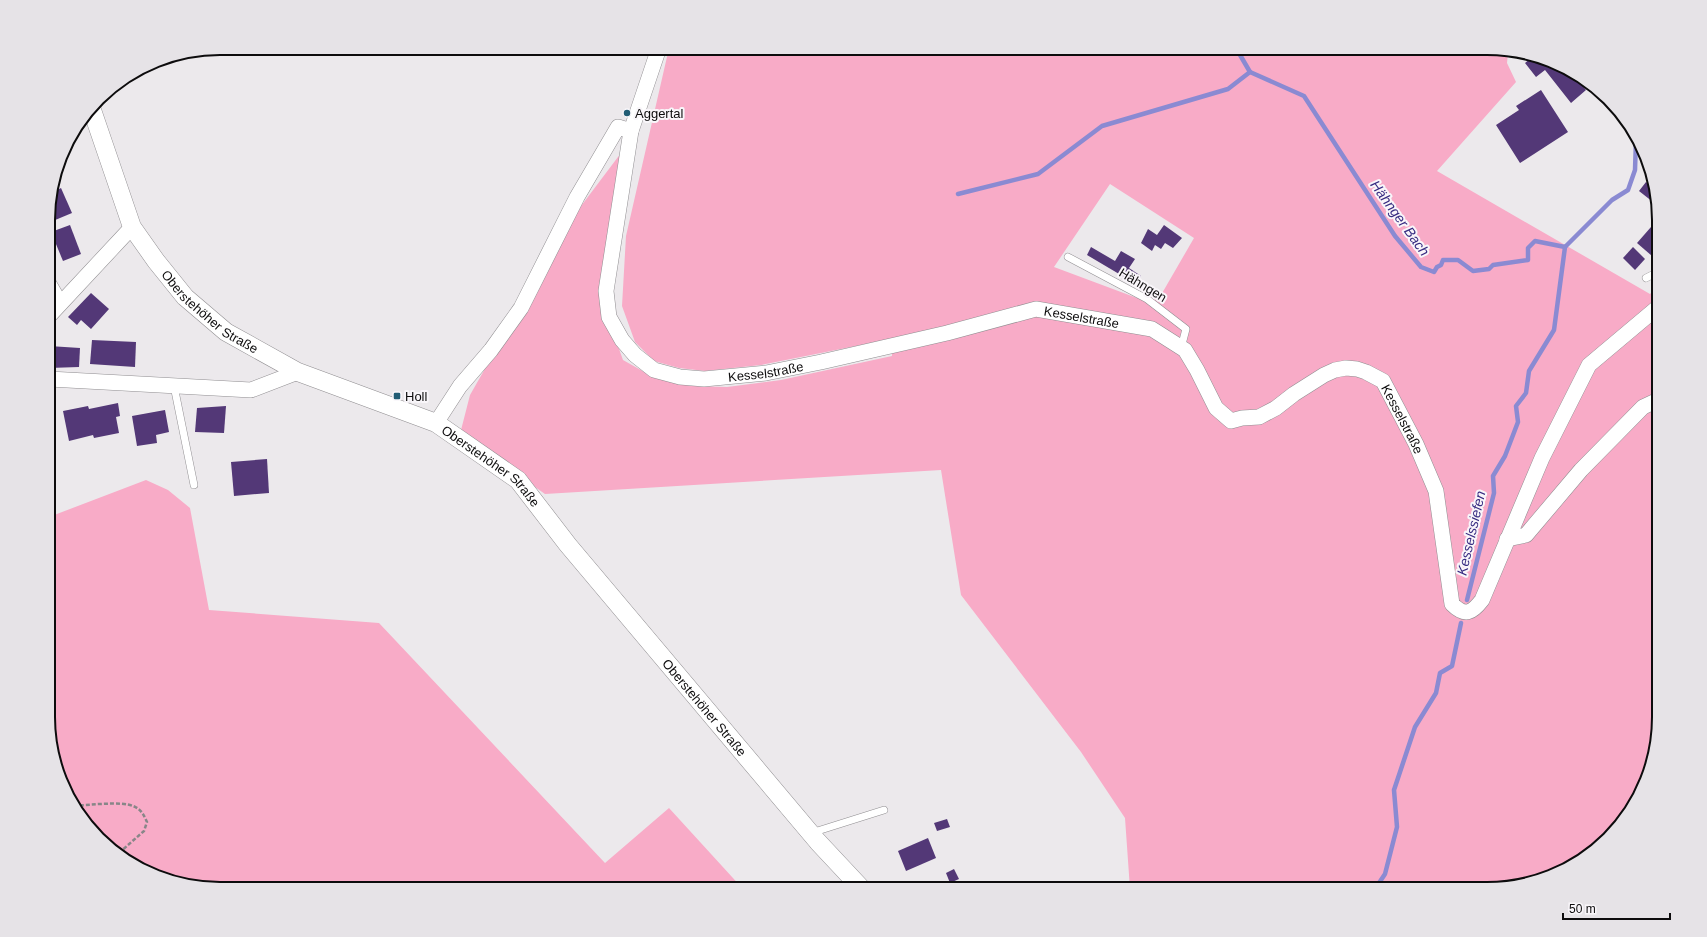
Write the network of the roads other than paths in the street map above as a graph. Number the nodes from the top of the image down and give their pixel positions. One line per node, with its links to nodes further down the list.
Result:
1 (657, 55): 3 (street, Kesselstraße)
2 (93, 114): 4 (street, Oberstehöher Straße)
3 (632, 131): 12 (street, Kesselstraße); 17 (street)
4 (132, 227): 9 (street); 13 (street, Oberstehöher Straße)
5 (1068, 257): 12 (lane, Hähngen)
6 (1652, 275): 7 (lane)
7 (1646, 278)
8 (55, 295): 9 (street)
9 (60, 303): 10 (street)
10 (55, 309)
11 (1652, 312): 19 (street, Kesselstraße)
12 (1181, 348): 19 (street, Kesselstraße)
13 (298, 372): 15 (street); 17 (street, Oberstehöher Straße)
14 (55, 379): 15 (street)
15 (174, 386): 18 (lane)
16 (1652, 403): 19 (street)
17 (436, 423): 21 (street, Oberstehöher Straße)
18 (194, 485)
19 (1507, 539)
20 (884, 810): 21 (lane)
21 (811, 833): 22 (street, Oberstehöher Straße)
22 (856, 882)

